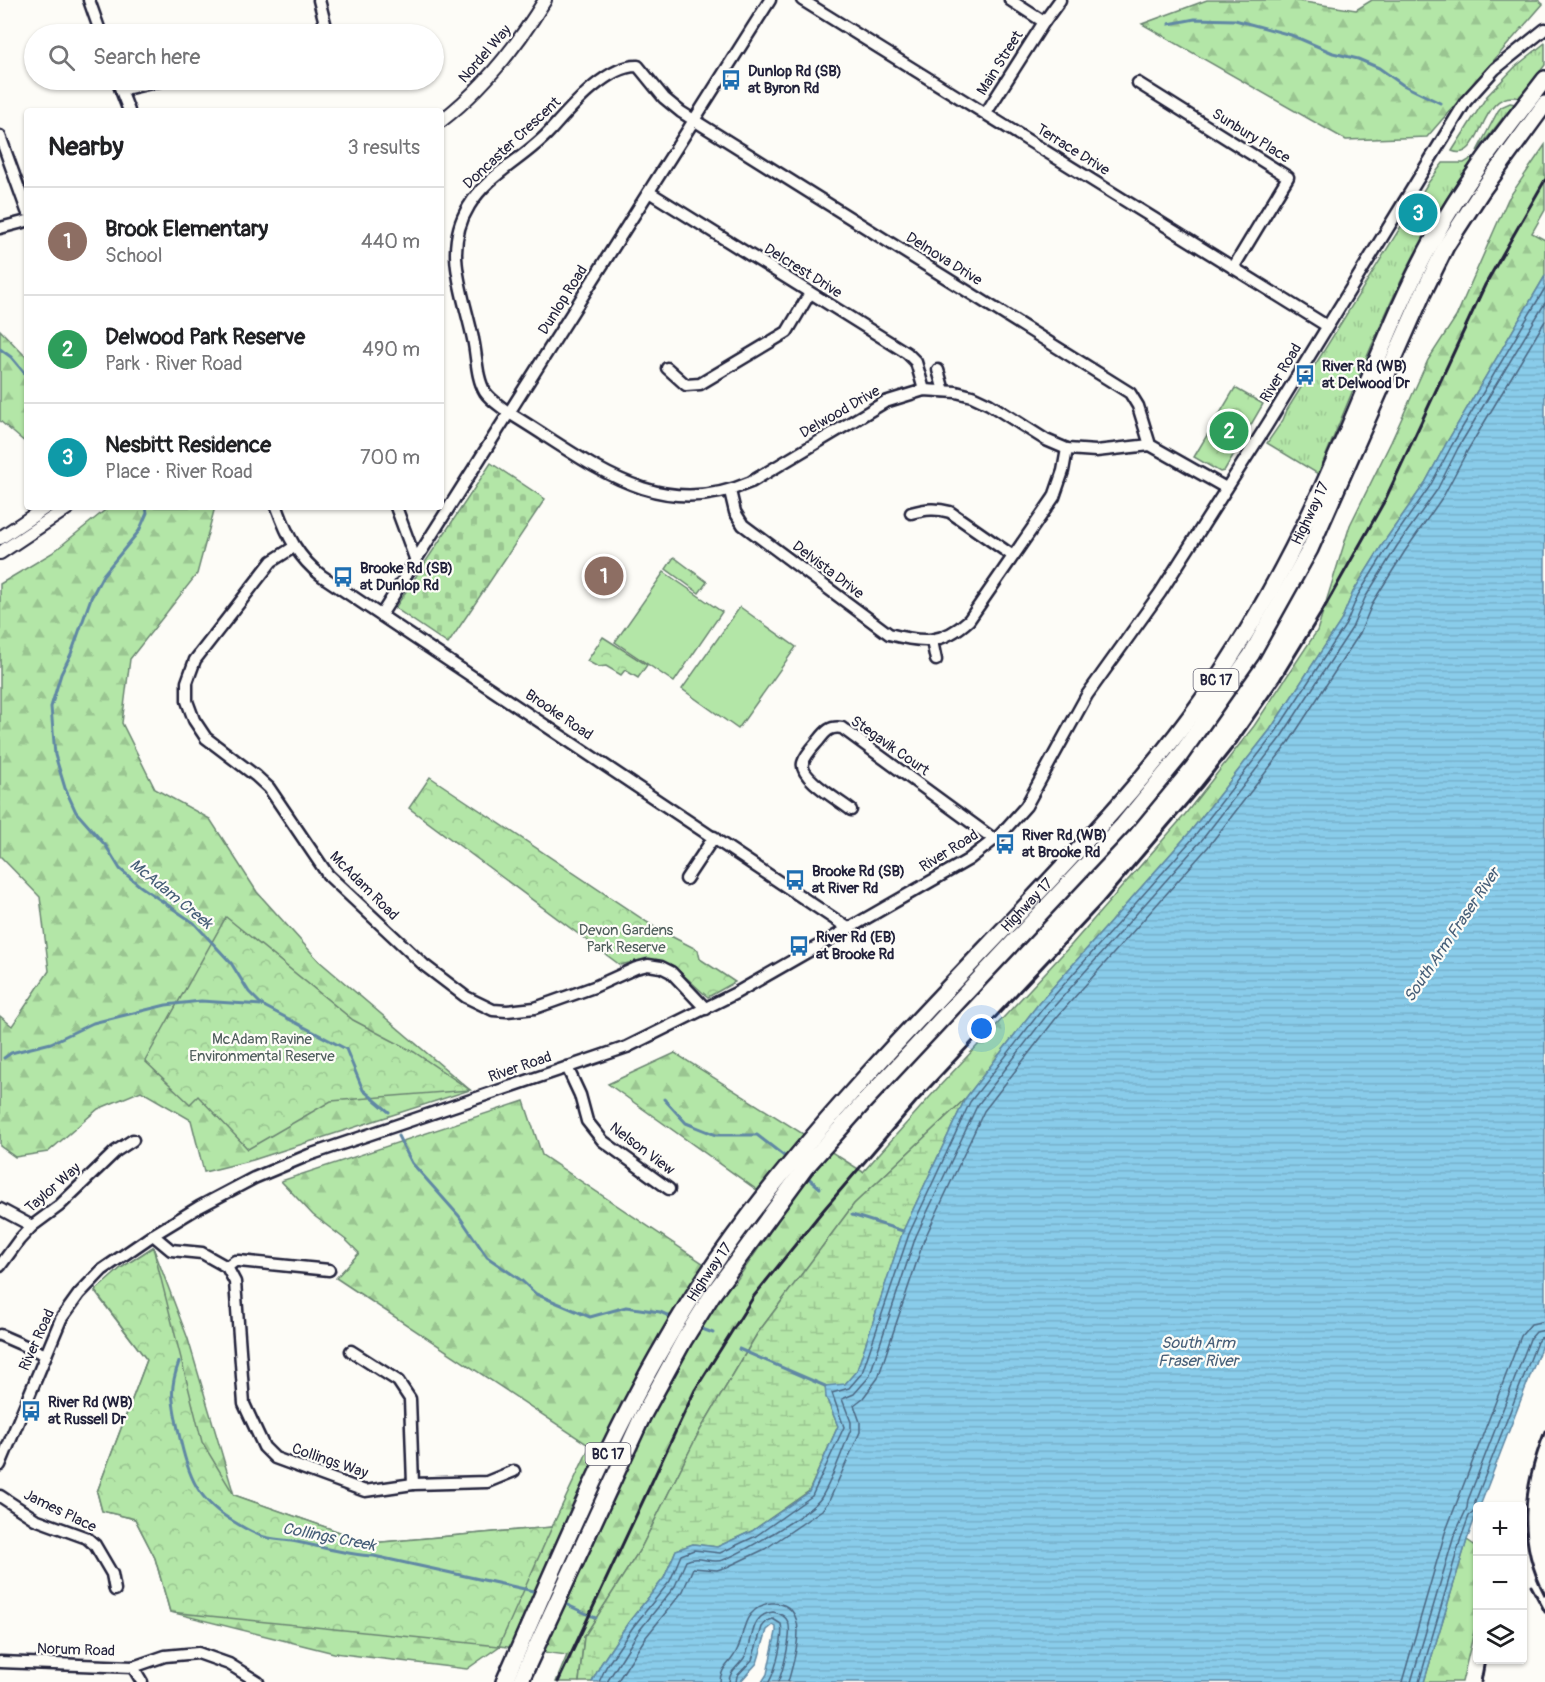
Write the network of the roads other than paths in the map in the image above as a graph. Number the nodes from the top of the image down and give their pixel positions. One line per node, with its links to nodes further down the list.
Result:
1 (88, 0): 9 (street)
2 (319, 0): 10 (street)
3 (545, 0): 18 (main road, Nordel Way)
4 (770, 0): 19 (street, Dunlop Road)
5 (802, 0): 17 (street, Terrace Drive)
6 (1010, 0): 8 (street)
7 (1060, 0): 8 (street, Main Street)
8 (1044, 22): 17 (street, Main Street)
9 (97, 24)
10 (325, 24)
11 (1545, 29): 28 (street, River Road)
12 (1138, 83): 26 (street, Sunbury Place)
13 (1542, 83): 20 (highway, Highway 17 / BC 17)
14 (121, 90): 16 (street)
15 (1545, 104): 20 (highway, Highway 17 / BC 17)
16 (128, 108)
17 (986, 114): 26 (street, Terrace Drive)
18 (444, 118)
19 (694, 121): 22 (street, Dunlop Road); 33 (street, Doncaster Crescent); 34 (street, Delnova Drive)
20 (1517, 129): 59 (highway, Highway 17 / BC 17)
21 (0, 136): 23 (street)
22 (649, 192): 27 (street, Delcrest Drive); 33 (street, Dunlop Road)
23 (24, 203)
24 (24, 222): 25 (street)
25 (0, 228)
26 (1233, 268): 28 (street, Terrace Drive)
27 (810, 293): 29 (street); 31 (street, Delcrest Drive)
28 (1327, 326): 36 (street, River Road)
29 (667, 368)
30 (938, 370): 32 (street)
31 (924, 390): 32 (street, Delwood Drive); 37 (street, Delwood Drive)
32 (944, 391): 35 (street, Delwood Drive)
33 (509, 413): 37 (street, Delwood Drive); 47 (street, Dunlop Road)
34 (1150, 445): 35 (street, Delwood Drive); 36 (street)
35 (1067, 449): 46 (street)
36 (1226, 488): 53 (street, River Road)
37 (730, 492): 49 (street, Delvista Drive)
38 (42, 510): 43 (main road)
39 (64, 510): 45 (main road)
40 (278, 510): 44 (street, Brooke Road)
41 (397, 510): 47 (street)
42 (911, 513): 46 (street)
43 (0, 538)
44 (294, 547): 48 (street, Brooke Road); 56 (street, McAdam Road)
45 (0, 553)
46 (1012, 556): 49 (street)
47 (416, 561): 48 (street, Dunlop Road)
48 (381, 615): 52 (street, Brooke Road)
49 (932, 641): 50 (street)
50 (936, 660)
51 (851, 810): 53 (street, Stegavik Court)
52 (714, 837): 54 (street); 55 (street, Brooke Road)
53 (995, 840): 55 (street, River Road)
54 (686, 879)
55 (848, 928): 56 (street, River Road)
56 (706, 1009): 57 (street, River Road)
57 (567, 1067): 60 (street, Nelson View); 63 (street, River Road)
58 (133, 1140): 62 (street, Taylor Way)
59 (790, 1175): 74 (highway, Highway 17 / BC 17); 74 (highway, Highway 17 / BC 17)
60 (669, 1189)
61 (0, 1209): 62 (street)
62 (32, 1226): 64 (street, Taylor Way)
63 (153, 1235): 65 (street); 69 (street, River Road)
64 (0, 1266)
65 (227, 1267): 66 (street); 72 (street, Collings Way)
66 (329, 1270)
67 (0, 1335): 69 (street)
68 (351, 1351): 72 (street)
69 (46, 1355): 70 (street, River Road)
70 (0, 1466)
71 (513, 1471): 72 (street, Collings Way)
72 (412, 1484)
73 (0, 1496): 75 (street, James Place)
74 (562, 1570): 76 (highway, Highway 17 / BC 17)
75 (116, 1590)
76 (536, 1630): 81 (highway, Highway 17 / BC 17); 82 (highway, Highway 17 / BC 17)
77 (0, 1662): 78 (street, Norum Road)
78 (133, 1667): 79 (street, Norum Road); 80 (street)
79 (142, 1682)
80 (258, 1682)
81 (504, 1682)
82 (520, 1682)

